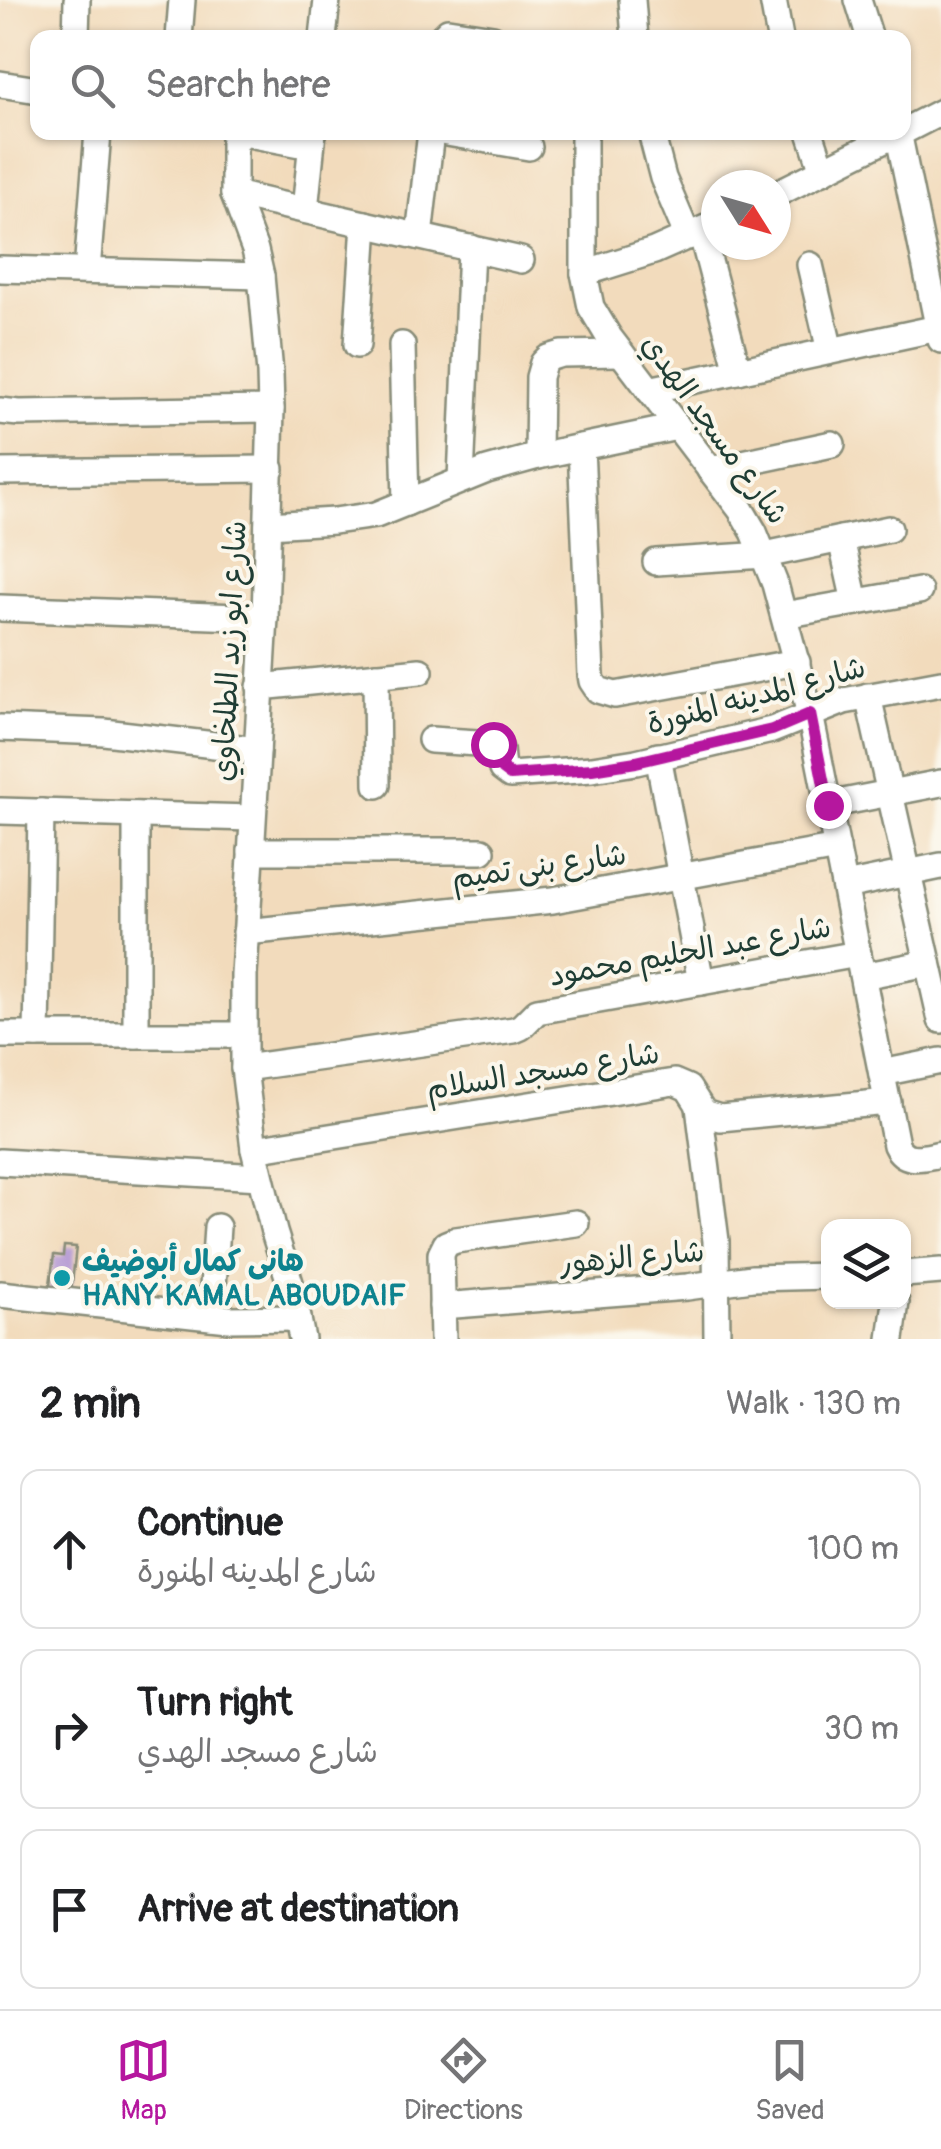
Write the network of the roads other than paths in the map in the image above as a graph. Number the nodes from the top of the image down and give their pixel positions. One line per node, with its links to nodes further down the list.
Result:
1 (77, 0): 7 (street)
2 (182, 0): 8 (street)
3 (327, 0): 9 (street)
4 (632, 0): 10 (street)
5 (772, 0): 11 (street)
6 (858, 0): 12 (street)
7 (76, 30)
8 (180, 30)
9 (324, 30)
10 (634, 30)
11 (778, 30)
12 (867, 30)
13 (0, 84): 14 (street)
14 (30, 89)
15 (941, 112): 16 (street)
16 (911, 127)
17 (97, 140): 41 (street)
18 (236, 140): 30 (street, شارع ابو زيد الطلخاوي)
19 (312, 140): 31 (street)
20 (430, 140): 35 (street)
21 (487, 140): 27 (street)
22 (584, 140): 42 (street, شارع مسجد الهدي)
23 (652, 140): 33 (street)
24 (813, 140): 28 (street)
25 (884, 140): 28 (street)
26 (902, 140): 44 (street)
27 (528, 147)
28 (823, 170): 29 (street)
29 (791, 186)
30 (234, 194): 31 (street); 43 (street, شارع ابو زيد الطلخاوي)
31 (304, 210): 32 (street)
32 (366, 224): 35 (street); 45 (street)
33 (701, 229)
34 (701, 230): 42 (street)
35 (420, 236): 36 (street)
36 (471, 248): 37 (street); 60 (street)
37 (521, 260)
38 (710, 260): 49 (street)
39 (810, 264): 47 (street)
40 (0, 269): 41 (street)
41 (87, 271): 43 (street)
42 (584, 273): 48 (street, شارع مسجد الهدي)
43 (260, 276): 51 (street, شارع ابو زيد الطلخاوي)
44 (939, 324): 47 (street)
45 (357, 345)
46 (402, 345): 61 (street)
47 (830, 351): 49 (street)
48 (620, 353): 50 (street, شارع مسجد الهدي); 56 (street)
49 (738, 371): 50 (street)
50 (649, 390): 53 (street, شارع مسجد الهدي)
51 (271, 409): 52 (street); 57 (street, شارع ابو زيد الطلخاوي)
52 (0, 411)
53 (678, 427): 55 (street); 58 (street, شارع مسجد الهدي)
54 (832, 444): 58 (street)
55 (581, 447): 56 (street); 72 (street)
56 (538, 456): 60 (street)
57 (270, 469): 59 (street); 62 (street, شارع ابو زيد الطلخاوي)
58 (710, 470): 65 (street, شارع مسجد الهدي)
59 (0, 472)
60 (461, 479): 61 (street)
61 (406, 503): 62 (street)
62 (268, 525): 71 (street, شارع ابو زيد الطلخاوي)
63 (889, 529): 64 (street)
64 (841, 539): 65 (street); 68 (street)
65 (765, 556): 66 (street); 70 (street, شارع مسجد الهدي)
66 (656, 562)
67 (919, 590): 68 (street)
68 (854, 602): 70 (street)
69 (0, 608): 71 (street)
70 (784, 615): 72 (street, شارع مسجد الهدي)
71 (265, 618): 76 (street, شارع ابو زيد الطلخاوي)
72 (798, 662): 78 (street, شارع مسجد الهدي)
73 (420, 671): 74 (street)
74 (376, 676): 76 (street); 84 (street)
75 (941, 683): 77 (street, شارع المدينه المنورة)
76 (260, 687): 81 (street, شارع ابو زيد الطلخاوي)
77 (868, 696): 78 (street, شارع المدينه المنورة); 85 (street)
78 (810, 714): 82 (street, شارع المدينه المنورة); 86 (street, شارع مسجد الهدي)
79 (0, 728): 81 (street)
80 (431, 740): 82 (street, شارع المدينه المنورة)
81 (257, 750): 90 (street, شارع ابو زيد الطلخاوي)
82 (658, 756): 96 (street)
83 (941, 783): 85 (street)
84 (376, 785)
85 (890, 793): 86 (street); 95 (street)
86 (828, 805): 91 (street, شارع مسجد الهدي)
87 (0, 811): 88 (street)
88 (41, 812): 89 (street); 104 (street)
89 (136, 814): 90 (street); 105 (street)
90 (252, 818): 92 (street, شارع ابو زيد الطلخاوي)
91 (837, 848): 96 (street, شارع بنى تميم); 97 (street, شارع مسجد الهدي)
92 (251, 851): 93 (street); 98 (street, شارع ابو زيد الطلخاوي)
93 (482, 851)
94 (941, 866): 95 (street)
95 (908, 873): 97 (street); 99 (street)
96 (681, 878): 98 (street, شارع بنى تميم); 101 (street)
97 (845, 886): 100 (street, شارع مسجد الهدي)
98 (246, 932): 106 (street, شارع ابو زيد الطلخاوي)
99 (928, 963): 100 (street, شارع عبد الحليم محمود); 102 (street)
100 (861, 965): 101 (street, شارع عبد الحليم محمود); 109 (street, شارع مسجد الهدي)
101 (701, 982): 108 (street, شارع عبد الحليم محمود)
102 (941, 1020)
103 (0, 1034): 104 (street)
104 (37, 1034): 105 (street)
105 (136, 1035): 106 (street)
106 (242, 1035): 108 (street, شارع ابو زيد الطلخاوي)
107 (941, 1061): 109 (street)
108 (244, 1068): 112 (street, شارع ابو زيد الطلخاوي)
109 (882, 1073): 110 (street, شارع مسجد الهدي)
110 (888, 1102): 111 (street, شارع مسجد السلام); 113 (street, شارع مسجد الهدي)
111 (698, 1107): 112 (street, شارع مسجد السلام); 121 (street)
112 (254, 1150): 115 (street, شارع ابو زيد الطلخاوي)
113 (941, 1154)
114 (0, 1162): 115 (street)
115 (260, 1177): 126 (street, شارع ابو زيد الطلخاوي)
116 (576, 1222): 123 (street)
117 (217, 1227): 125 (street)
118 (941, 1271): 119 (street)
119 (911, 1273)
120 (821, 1276): 121 (street, شارع الزهور)
121 (718, 1282): 123 (street, شارع الزهور); 128 (street)
122 (0, 1294): 125 (street)
123 (442, 1306): 127 (street)
124 (895, 1309): 129 (street)
125 (212, 1318): 126 (street)
126 (300, 1329)
127 (443, 1339)
128 (718, 1339)
129 (891, 1339)

